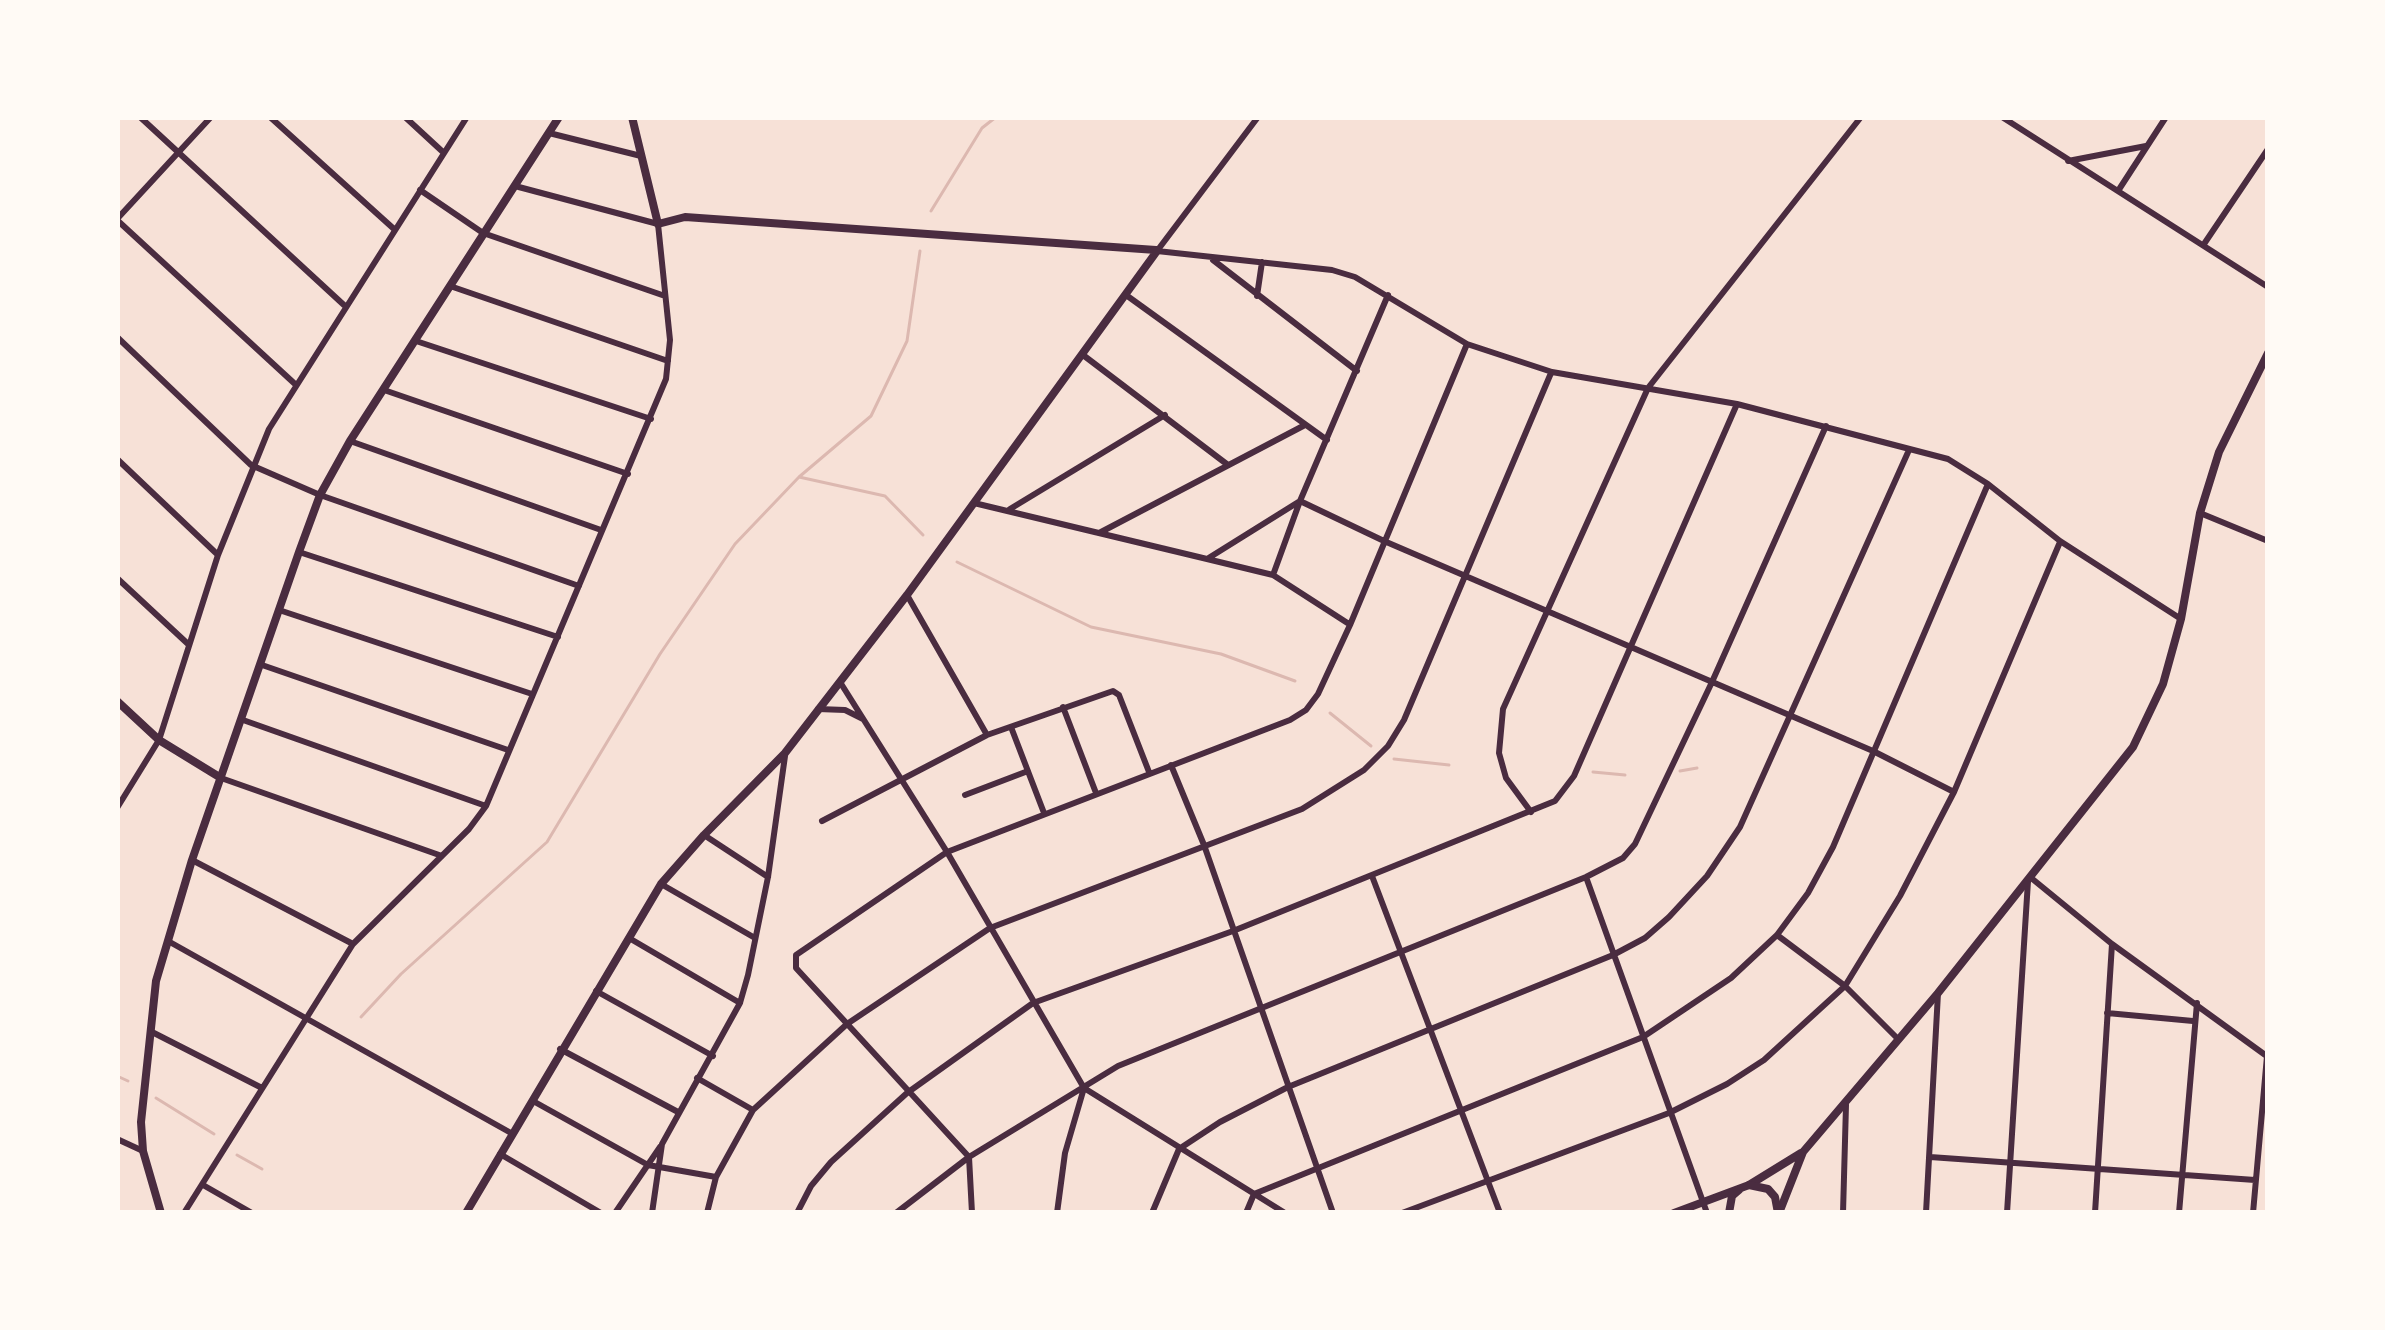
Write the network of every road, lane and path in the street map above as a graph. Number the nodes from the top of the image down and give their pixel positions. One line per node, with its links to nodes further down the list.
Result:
1 (140, 117): 16 (street)
2 (211, 117): 16 (street)
3 (269, 117): 24 (street)
4 (405, 117): 15 (street)
5 (467, 117): 15 (street)
6 (559, 117): 12 (street)
7 (632, 117): 17 (street)
8 (1258, 117): 27 (street)
9 (1861, 117): 48 (street)
10 (2002, 117): 18 (street)
11 (2166, 117): 13 (street)
12 (548, 133): 17 (street); 19 (street)
13 (2146, 146): 18 (street); 21 (street)
14 (2268, 148): 26 (street)
15 (444, 153): 20 (street)
16 (178, 154): 22 (street); 36 (street)
17 (641, 156): 23 (street)
18 (2068, 161): 21 (street)
19 (514, 186): 23 (street); 25 (street)
20 (420, 190): 24 (street); 25 (street)
21 (2117, 191): 26 (street)
22 (117, 220): 47 (street)
23 (658, 224): 27 (street); 34 (street)
24 (394, 229): 36 (street)
25 (483, 233): 30 (street); 34 (street)
26 (2204, 244): 31 (street)
27 (1157, 250): 28 (street); 32 (street)
28 (1212, 258): 29 (street); 35 (street)
29 (1262, 262): 33 (street); 35 (street)
30 (450, 286): 38 (street); 42 (street)
31 (2268, 287)
32 (1126, 295): 41 (street); 53 (street)
33 (1388, 295): 39 (street); 44 (street)
34 (665, 296): 42 (street)
35 (1257, 296): 44 (street)
36 (345, 306): 47 (street)
37 (117, 337): 59 (street)
38 (416, 341): 49 (street); 52 (street)
39 (1467, 344): 45 (street); 70 (street)
40 (2268, 353): 43 (street)
41 (1083, 355): 51 (street); 65 (street)
42 (670, 361): 52 (street)
43 (2262, 363): 46 (street); 67 (street)
44 (1357, 371): 55 (street)
45 (1552, 372): 48 (street); 77 (street)
46 (2268, 377)
47 (295, 384): 59 (street)
48 (1648, 388): 50 (street); 82 (street)
49 (384, 390): 56 (street); 61 (street)
50 (1737, 404): 54 (street); 87 (street)
51 (1165, 415): 60 (street); 66 (street)
52 (651, 419): 61 (street)
53 (1305, 425): 55 (street); 60 (street)
54 (1826, 426): 57 (street); 90 (street)
55 (1328, 440): 64 (street)
56 (350, 441): 63 (street); 68 (street)
57 (1909, 450): 62 (street); 95 (street)
58 (117, 459): 74 (street)
59 (251, 465): 63 (street); 74 (street)
60 (1228, 465): 69 (street)
61 (628, 474): 68 (street)
62 (1988, 484): 71 (street); 102 (street)
63 (320, 495): 73 (street); 79 (street)
64 (1300, 501): 70 (street); 75 (street); 76 (street)
65 (974, 502): 66 (street); 80 (street)
66 (1010, 509): 69 (street)
67 (2200, 513): 72 (street); 83 (street)
68 (601, 530): 79 (street)
69 (1098, 533): 75 (street)
70 (1384, 541): 77 (street); 84 (street)
71 (2060, 541): 83 (street); 109 (street)
72 (2268, 541)
73 (299, 552): 81 (street); 85 (street)
74 (218, 555): 86 (street)
75 (1207, 560): 76 (street)
76 (1273, 575): 84 (street)
77 (1465, 575): 82 (street); 118 (street)
78 (117, 578): 86 (street)
79 (579, 586): 85 (street)
80 (907, 595): 89 (street); 99 (street)
81 (279, 610): 88 (street); 91 (street)
82 (1548, 610): 87 (street); 114 (street)
83 (2181, 619): 125 (street)
84 (1350, 625): 104 (street)
85 (558, 638): 91 (street)
86 (188, 644): 100 (street)
87 (1631, 647): 90 (street); 114 (street)
88 (262, 665): 96 (street); 101 (street)
89 (839, 680): 94 (street); 97 (street)
90 (1712, 682): 95 (street); 124 (street)
91 (532, 694): 101 (street)
92 (117, 701): 100 (street)
93 (1063, 707): 98 (street); 106 (street); 110 (street)
94 (817, 709): 97 (street); 103 (street)
95 (1793, 715): 102 (street); 136 (street)
96 (243, 719): 107 (street); 112 (street)
97 (866, 721): 108 (street)
98 (1011, 727): 99 (street); 105 (street)
99 (987, 735): 108 (street)
100 (159, 740): 107 (street); 113 (street)
101 (509, 750): 112 (street)
102 (1874, 751): 109 (street); 129 (street)
103 (785, 753): 117 (street); 123 (street)
104 (1171, 765): 106 (street); 118 (street)
105 (1028, 771): 111 (street); 115 (street)
106 (1149, 773): 110 (street)
107 (221, 778): 120 (street); 121 (street)
108 (901, 779): 116 (street); 119 (street)
109 (1954, 792): 137 (street)
110 (1096, 793): 115 (street)
111 (964, 795)
112 (486, 806): 120 (street)
113 (117, 808)
114 (1531, 812): 122 (street)
115 (1044, 813): 119 (street)
116 (822, 821)
117 (704, 835): 123 (street); 126 (street)
118 (1204, 845): 127 (street); 128 (street)
119 (946, 852): 127 (street); 147 (street)
120 (442, 856): 133 (street)
121 (192, 860): 132 (street); 133 (street)
122 (1372, 876): 128 (street); 135 (street)
123 (768, 877): 131 (street)
124 (1586, 877): 135 (street); 136 (street)
125 (2029, 879): 134 (street); 139 (street); 176 (street)
126 (661, 884): 130 (street); 131 (street)
127 (990, 928): 142 (street); 147 (street)
128 (1232, 932): 142 (street); 143 (street)
129 (1777, 935): 137 (street); 150 (street)
130 (626, 937): 138 (street); 140 (street)
131 (755, 938): 140 (street)
132 (167, 941): 145 (street); 149 (street)
133 (353, 944): 145 (street)
134 (2112, 944): 141 (street); 144 (street)
135 (1402, 951): 143 (street); 148 (street)
136 (1613, 955): 148 (street); 150 (street)
137 (1845, 986): 151 (street); 166 (street)
138 (596, 991): 152 (street); 153 (street)
139 (1938, 993): 151 (street); 175 (street)
140 (740, 1003): 153 (street)
141 (2197, 1003): 146 (street); 154 (street)
142 (1033, 1004): 157 (street); 160 (street)
143 (1262, 1006): 157 (street); 158 (street)
144 (2108, 1013): 146 (street); 179 (street)
145 (305, 1018): 159 (street); 167 (street)
146 (2195, 1022): 181 (street)
147 (847, 1024): 160 (street); 164 (street)
148 (1432, 1029): 158 (street); 163 (street)
149 (148, 1030): 159 (street); 171 (street)
150 (1643, 1037): 163 (street); 166 (street)
151 (1898, 1039): 162 (street)
152 (560, 1048): 161 (street); 165 (street)
153 (712, 1056): 155 (street)
154 (2267, 1056): 156 (street)
155 (697, 1078): 164 (street); 165 (street)
156 (2266, 1080): 183 (street)
157 (1083, 1086): 170 (street); 174 (street); 200 (street)
158 (1288, 1087): 170 (street); 180 (street)
159 (262, 1088): 185 (street)
160 (907, 1093): 174 (street); 197 (street)
161 (531, 1100): 167 (street); 177 (street)
162 (1846, 1105): 172 (street); 210 (street)
163 (1463, 1108): 180 (street); 184 (street)
164 (753, 1110): 182 (street)
165 (678, 1112): 169 (street)
166 (1669, 1113): 184 (street); 188 (street)
167 (511, 1132): 173 (street)
168 (117, 1139): 171 (street)
169 (662, 1144): 177 (street); 178 (street)
170 (1178, 1149): 187 (street); 201 (street)
171 (143, 1151): 190 (street)
172 (1803, 1152): 186 (street); 209 (street)
173 (500, 1154): 189 (street); 193 (street)
174 (968, 1157): 198 (street); 199 (street)
175 (1930, 1157): 176 (street); 211 (street)
176 (2009, 1161): 179 (street); 212 (street)
177 (648, 1165): 178 (street); 194 (street)
178 (658, 1168): 182 (street); 195 (street)
179 (2098, 1168): 181 (street); 213 (street)
180 (1320, 1170): 187 (street); 204 (street)
181 (2181, 1175): 183 (street); 214 (street)
182 (716, 1177): 196 (street)
183 (2255, 1180): 215 (street)
184 (1489, 1181): 205 (street); 206 (street)
185 (202, 1184): 191 (street); 192 (street)
186 (1744, 1187): 188 (street); 208 (street); 209 (street)
187 (1254, 1194): 202 (street); 203 (street)
188 (1705, 1208): 207 (street)
189 (469, 1212)
190 (161, 1213)
191 (184, 1213)
192 (252, 1213)
193 (601, 1213)
194 (615, 1213)
195 (652, 1213)
196 (707, 1213)
197 (796, 1213)
198 (896, 1213)
199 (972, 1213)
200 (1057, 1213)
201 (1152, 1213)
202 (1246, 1213)
203 (1285, 1213)
204 (1333, 1213)
205 (1402, 1213)
206 (1500, 1213)
207 (1674, 1213)
208 (1729, 1213)
209 (1779, 1213)
210 (1843, 1213)
211 (1926, 1213)
212 (2007, 1213)
213 (2095, 1213)
214 (2179, 1213)
215 (2253, 1213)

